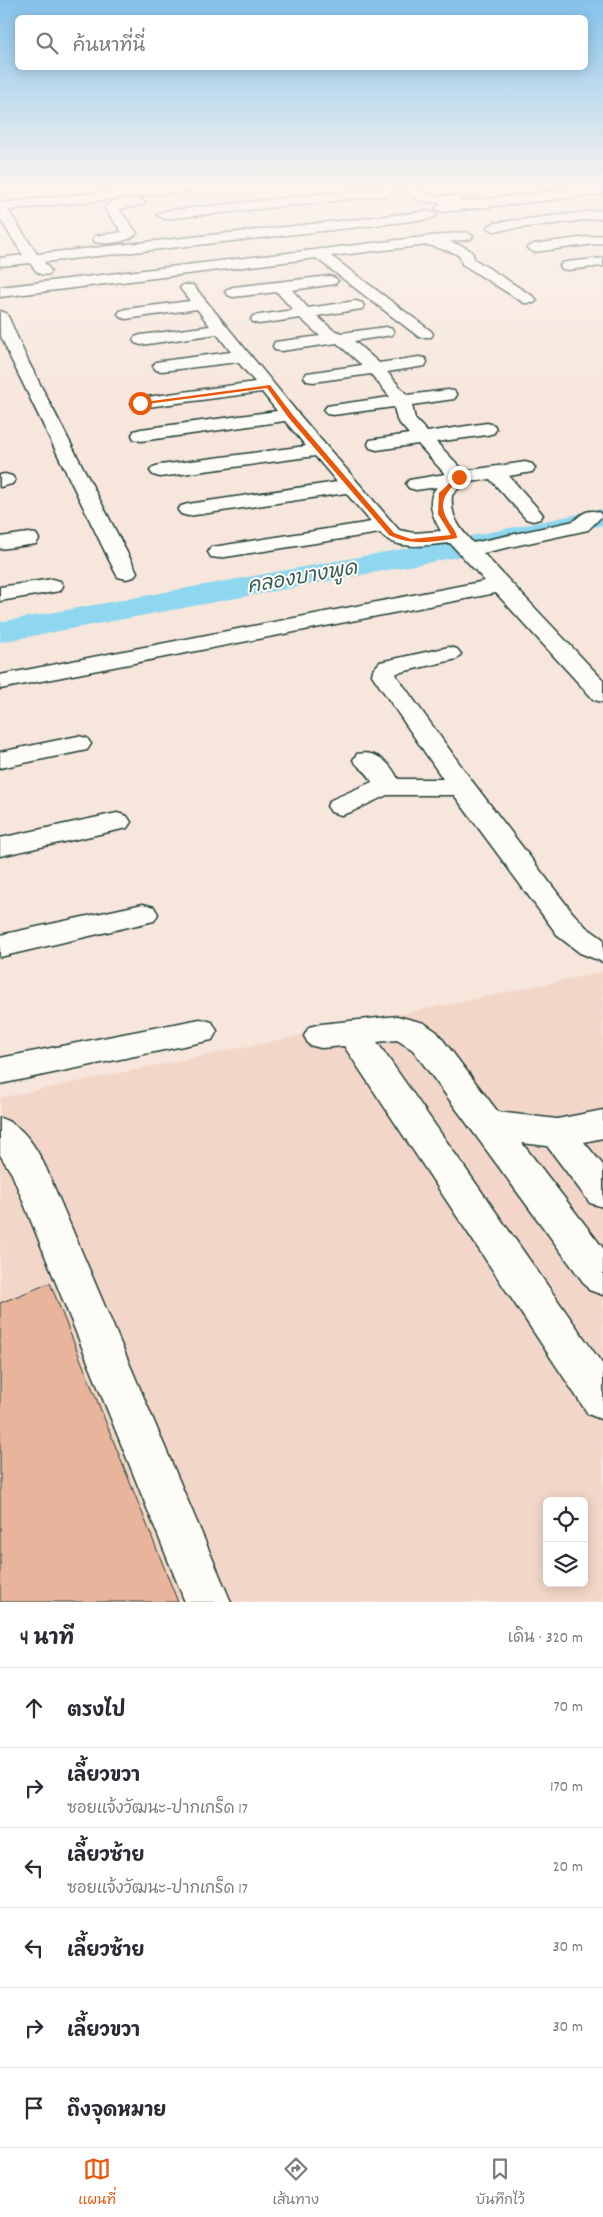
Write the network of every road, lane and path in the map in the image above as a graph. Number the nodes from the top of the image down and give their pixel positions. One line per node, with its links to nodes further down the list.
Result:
1 (36, 262): 10 (street)
2 (213, 262): 7 (street)
3 (254, 262): 7 (street)
4 (330, 262): 24 (street)
5 (468, 262): 15 (street)
6 (603, 262): 8 (street)
7 (218, 266): 10 (street)
8 (567, 266)
9 (330, 281): 11 (street)
10 (56, 285): 13 (street)
11 (280, 287): 14 (street); 18 (street)
12 (188, 288): 16 (street)
13 (0, 292)
14 (233, 292)
15 (529, 300)
16 (202, 304): 19 (street); 22 (street)
17 (356, 306): 18 (street)
18 (304, 313): 21 (street); 25 (street)
19 (126, 314)
20 (0, 316): 58 (street)
21 (259, 319)
22 (221, 329): 26 (street); 28 (street)
23 (386, 332): 25 (street)
24 (425, 334)
25 (341, 338): 27 (street); 31 (street)
26 (141, 340)
27 (281, 346)
28 (243, 356): 30 (street); 33 (street)
29 (419, 362): 31 (street)
30 (162, 366)
31 (375, 368): 32 (street); 35 (street)
32 (313, 377)
33 (268, 386): 36 (street); 38 (street)
34 (448, 395): 35 (street)
35 (402, 401): 37 (street); 41 (street)
36 (140, 403)
37 (333, 410)
38 (290, 415): 40 (street); 43 (street)
39 (487, 429): 41 (street)
40 (141, 435)
41 (424, 439): 42 (street); 47 (street)
42 (377, 444)
43 (319, 450): 45 (street); 49 (street)
44 (525, 468): 46 (street)
45 (160, 472)
46 (494, 472): 47 (street); 51 (street)
47 (459, 477): 48 (street); 56 (street)
48 (416, 484)
49 (350, 486): 50 (street); 53 (street)
50 (188, 510)
51 (532, 515)
52 (592, 516): 56 (street)
53 (385, 526): 56 (street); 57 (street)
54 (28, 539): 55 (street)
55 (0, 543)
56 (463, 545): 59 (street)
57 (219, 552)
58 (126, 572)
59 (501, 584): 63 (street); 64 (street)
60 (52, 586): 61 (street)
61 (0, 594)
62 (449, 654): 69 (street)
63 (0, 682)
64 (603, 695)
65 (78, 744): 66 (street)
66 (0, 760)
67 (366, 760): 68 (street)
68 (388, 787): 69 (street); 70 (street)
69 (462, 787): 75 (street)
70 (341, 806)
71 (117, 822): 72 (street)
72 (0, 847)
73 (143, 914): 74 (street)
74 (0, 946)
75 (603, 951)
76 (200, 1031): 77 (street)
77 (2, 1063)
78 (603, 1124): 81 (street)
79 (488, 1125): 81 (street); 83 (street); 84 (street)
80 (0, 1132): 85 (street)
81 (557, 1133): 82 (street)
82 (603, 1192)
83 (603, 1278)
84 (603, 1400)
85 (208, 1602)

